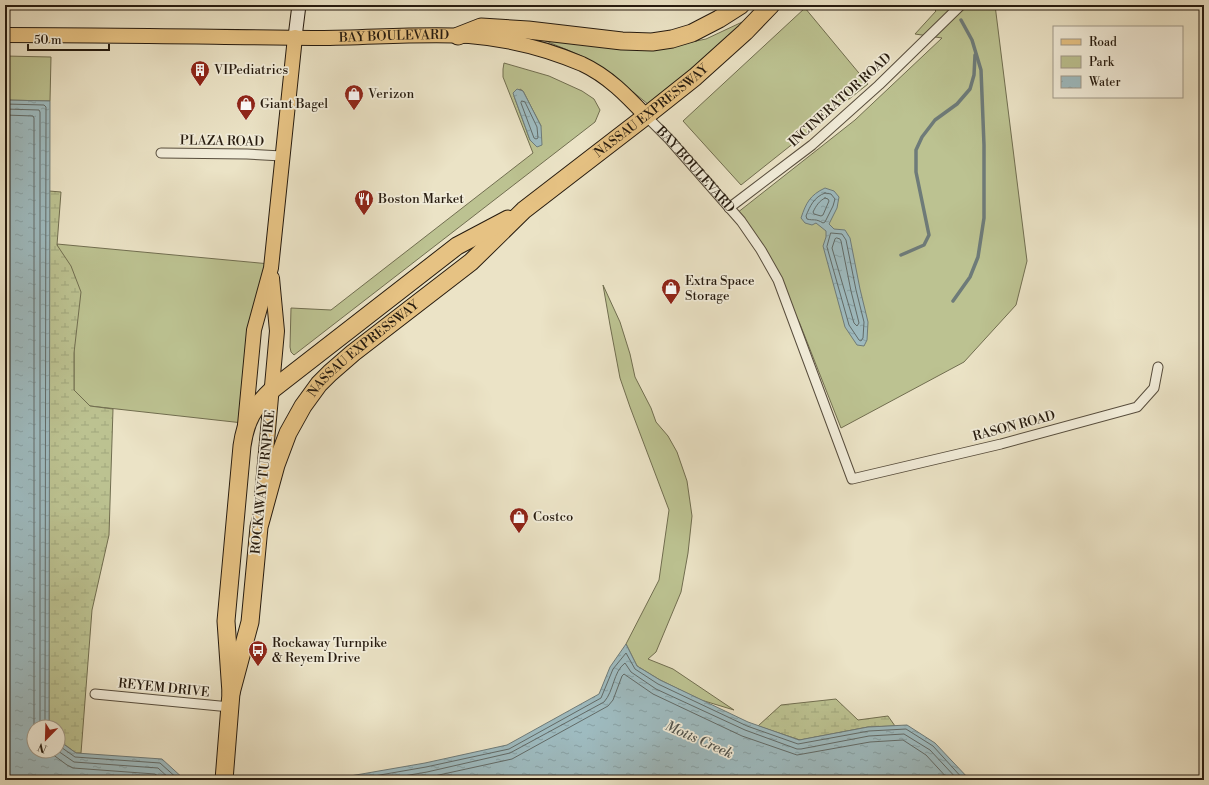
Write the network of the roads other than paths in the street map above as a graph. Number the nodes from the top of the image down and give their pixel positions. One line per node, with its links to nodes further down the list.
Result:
1 (299, 5): 7 (main road, ROCKAWAY TURNPIKE)
2 (741, 5): 6 (highway)
3 (771, 5): 8 (highway, NASSAU EXPRESSWAY)
4 (961, 5): 11 (street, INCINERATOR ROAD)
5 (5, 35): 7 (main road, BAY BOULEVARD)
6 (458, 36): 7 (main road, BAY BOULEVARD); 8 (main road, BAY BOULEVARD)
7 (295, 37): 10 (main road, ROCKAWAY TURNPIKE)
8 (646, 116): 11 (street, BAY BOULEVARD); 12 (highway, NASSAU EXPRESSWAY)
9 (161, 153): 10 (street, PLAZA ROAD)
10 (282, 156): 13 (main road, ROCKAWAY TURNPIKE)
11 (729, 208): 17 (street, BAY BOULEVARD)
12 (524, 210): 15 (highway, NASSAU EXPRESSWAY); 18 (highway, NASSAU EXPRESSWAY)
13 (271, 268): 15 (main road, ROCKAWAY TURNPIKE); 16 (main road, ROCKAWAY TURNPIKE)
14 (1158, 367): 17 (street, RASON ROAD)
15 (273, 389): 16 (highway, NASSAU EXPRESSWAY); 18 (main road, ROCKAWAY TURNPIKE)
16 (245, 429): 20 (highway, ROCKAWAY TURNPIKE)
17 (852, 479)
18 (259, 527): 20 (highway, ROCKAWAY TURNPIKE)
19 (95, 694): 20 (street, REYEM DRIVE)
20 (231, 700): 21 (highway, ROCKAWAY TURNPIKE)
21 (224, 779)

